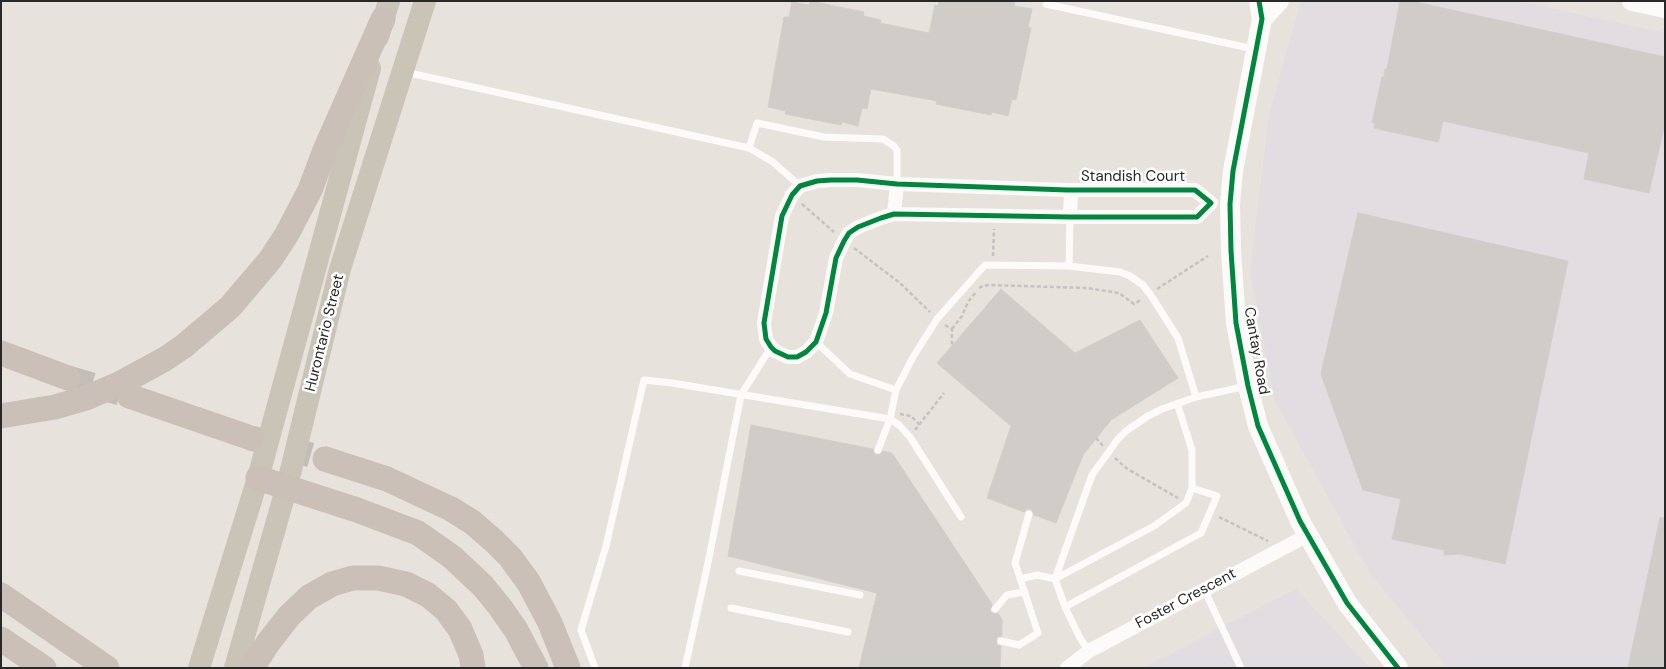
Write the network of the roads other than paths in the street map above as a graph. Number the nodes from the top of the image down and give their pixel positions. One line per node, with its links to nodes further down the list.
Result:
1 (425, 1): 9 (main road, Hurontario Street)
2 (1279, 1): 7 (street, Cantay Road)
3 (1632, 1): 5 (street)
4 (1046, 4): 8 (lane)
5 (1665, 8)
6 (386, 10): 28 (highway); 33 (main road, Hurontario Street)
7 (1260, 10): 8 (street, Cantay Road)
8 (1256, 50): 14 (street, Cantay Road)
9 (402, 71): 10 (lane); 34 (main road, Hurontario Street)
10 (749, 148): 11 (lane); 13 (lane)
11 (896, 184): 12 (street, Standish Court); 13 (street, Standish Court); 15 (street)
12 (1071, 190): 14 (street, Standish Court); 16 (street)
13 (796, 191): 19 (street)
14 (1221, 204): 16 (street); 22 (street, Cantay Road)
15 (894, 214): 16 (street); 18 (street)
16 (1070, 218): 17 (lane)
17 (1069, 266): 23 (lane); 26 (lane)
18 (816, 342): 19 (street); 23 (lane)
19 (771, 347): 24 (lane)
20 (1, 353): 21 (highway)
21 (68, 378)
22 (1248, 386): 26 (lane); 38 (street, Cantay Road)
23 (896, 390): 29 (lane)
24 (741, 395): 29 (lane); 61 (lane); 62 (lane)
25 (129, 396): 30 (highway)
26 (1196, 397): 27 (lane)
27 (1177, 403): 35 (lane); 41 (lane)
28 (1, 416)
29 (891, 416): 31 (lane); 37 (lane)
30 (251, 438)
31 (878, 450)
32 (325, 459): 60 (highway)
33 (258, 478): 34 (highway); 53 (main road, Hurontario Street)
34 (287, 486): 56 (main road, Hurontario Street); 59 (highway)
35 (1192, 488): 41 (lane); 46 (lane)
36 (1030, 514): 40 (lane)
37 (961, 517)
38 (1308, 535): 42 (street, Foster Crescent); 65 (street, Cantay Road)
39 (739, 571): 45 (lane)
40 (1020, 579): 41 (lane); 43 (lane)
41 (1055, 579): 46 (lane)
42 (1204, 589): 52 (street, Foster Crescent); 64 (lane)
43 (1024, 592): 48 (lane); 51 (lane)
44 (1, 595): 55 (highway)
45 (860, 595)
46 (1065, 607): 52 (lane)
47 (732, 608): 49 (lane)
48 (995, 609)
49 (848, 632)
50 (1, 638): 54 (highway)
51 (1001, 641)
52 (1089, 651): 63 (street, Foster Crescent)
53 (201, 661)
54 (44, 668)
55 (107, 668)
56 (235, 668)
57 (252, 668): 58 (highway)
58 (473, 668)
59 (536, 668)
60 (568, 668)
61 (595, 668)
62 (685, 668)
63 (1067, 668)
64 (1241, 668)
65 (1398, 668)

